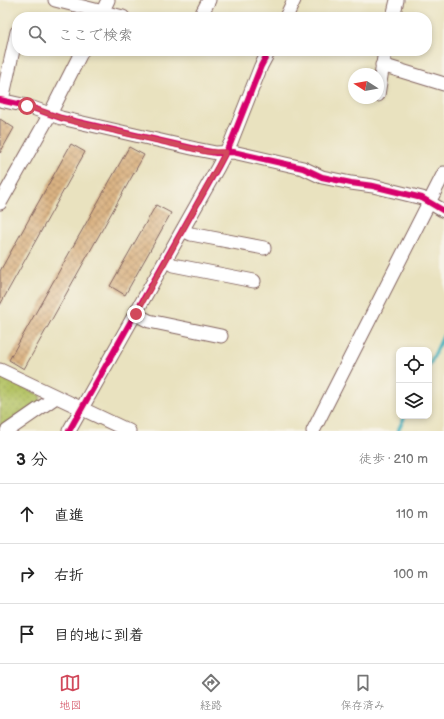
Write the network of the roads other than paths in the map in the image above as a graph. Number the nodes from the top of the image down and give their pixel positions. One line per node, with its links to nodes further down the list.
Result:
1 (55, 0): 6 (street)
2 (108, 0): 7 (street)
3 (209, 0): 8 (street)
4 (294, 0): 9 (street)
5 (397, 0): 10 (street)
6 (94, 12)
7 (102, 12)
8 (203, 12)
9 (288, 12)
10 (394, 12)
11 (12, 53): 18 (street)
12 (79, 56): 19 (street)
13 (266, 56): 20 (street)
14 (385, 56): 15 (street)
15 (382, 65): 16 (street); 17 (street)
16 (382, 68)
17 (444, 84)
18 (1, 100): 19 (street)
19 (50, 114): 20 (street); 22 (street)
20 (226, 152): 23 (street); 25 (street)
21 (444, 172): 23 (street)
22 (0, 203)
23 (429, 204): 24 (street); 37 (street)
24 (444, 211)
25 (183, 230): 26 (street); 27 (street)
26 (264, 248)
27 (166, 260): 28 (street); 29 (street)
28 (254, 281)
29 (136, 314): 30 (street); 33 (street)
30 (221, 336)
31 (0, 370): 32 (street)
32 (56, 397): 33 (street); 34 (street)
33 (82, 408): 35 (street); 36 (street)
34 (7, 431)
35 (69, 431)
36 (129, 431)
37 (313, 431)

